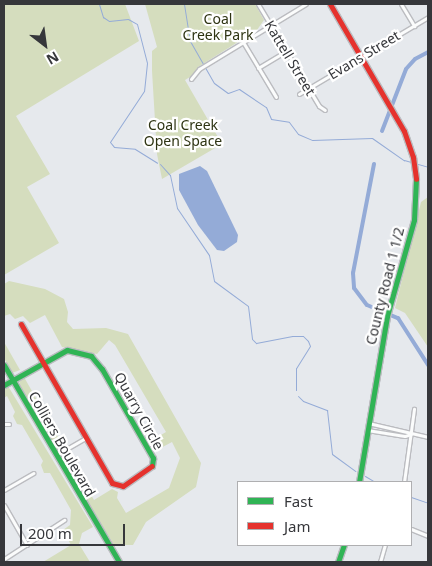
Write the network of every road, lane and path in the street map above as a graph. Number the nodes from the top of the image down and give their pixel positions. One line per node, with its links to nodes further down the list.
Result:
1 (258, 4): 6 (street, Kattell Street)
2 (306, 4): 6 (street)
3 (330, 4): 10 (street, County Road 1 1/2)
4 (401, 4): 7 (street)
5 (428, 17): 7 (street, Evans Street)
6 (271, 25): 8 (street); 9 (street, Kattell Street)
7 (414, 26): 10 (street, Evans Street)
8 (243, 42): 11 (street); 12 (street)
9 (286, 51): 11 (street); 13 (street, Kattell Street)
10 (361, 57): 13 (street, Evans Street); 23 (street, County Road 1 1/2)
11 (258, 68): 15 (street)
12 (191, 79)
13 (308, 88): 14 (street, Evans Street); 16 (street, Kattell Street)
14 (299, 94)
15 (276, 97)
16 (325, 110)
17 (21, 324): 18 (street)
18 (43, 362): 20 (street, Quarry Circle); 29 (street, Quarry Circle); 29 (street, Quarry Circle)
19 (4, 365): 20 (street, Colliers Boulevard)
20 (12, 380): 21 (street, Quarry Circle); 30 (street, Colliers Boulevard)
21 (4, 385)
22 (414, 409): 27 (street)
23 (368, 423): 26 (street, County Road 1 1/2); 27 (street)
24 (4, 424): 25 (street)
25 (9, 424)
26 (367, 430): 27 (street); 32 (street, County Road 1 1/2)
27 (412, 433): 28 (street); 33 (street)
28 (428, 436)
29 (86, 438): 30 (street)
30 (56, 456): 43 (street, Colliers Boulevard)
31 (34, 473): 34 (street)
32 (359, 481)
33 (404, 481)
34 (4, 490)
35 (4, 505): 39 (street)
36 (64, 520): 39 (street)
37 (412, 529): 38 (street)
38 (428, 536)
39 (27, 545): 42 (street)
40 (344, 546): 45 (street)
41 (385, 546): 46 (street)
42 (4, 559)
43 (118, 561): 44 (street)
44 (112, 562)
45 (338, 562)
46 (380, 562)

